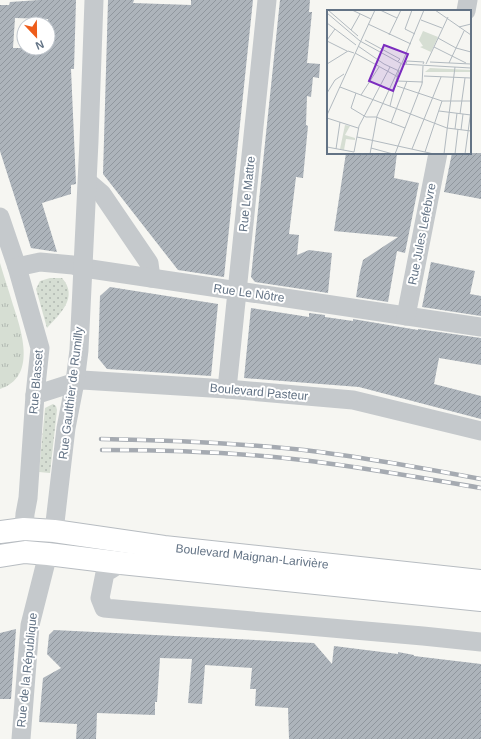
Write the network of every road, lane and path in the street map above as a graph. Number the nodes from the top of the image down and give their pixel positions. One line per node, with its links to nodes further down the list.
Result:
1 (94, 0): 6 (street, Rue Gaulthier de Rumilly)
2 (267, 0): 11 (street, Rue Le Mattre)
3 (468, 0): 4 (street)
4 (466, 10)
5 (438, 154): 12 (street, Rue Jules Lefebvre)
6 (88, 182): 9 (street, Rue Gaulthier de Rumilly); 10 (street)
7 (0, 217): 8 (street, Rue Blasset)
8 (17, 267): 9 (street, Rue Le Nôtre); 16 (street, Rue Blasset)
9 (84, 268): 10 (street, Rue Le Nôtre); 14 (street, Rue Gaulthier de Rumilly)
10 (151, 278): 11 (street, Rue Le Nôtre)
11 (237, 292): 12 (street, Rue Le Nôtre); 15 (street, Rue Le Mattre)
12 (406, 316): 13 (street, Rue Le Nôtre)
13 (481, 327)
14 (75, 382): 15 (street, Boulevard Pasteur); 16 (street, Boulevard Pasteur); 19 (street, Rue Gaulthier de Rumilly)
15 (227, 389): 17 (street, Boulevard Pasteur)
16 (35, 395): 18 (street, Rue Blasset)
17 (481, 432)
18 (24, 529): 19 (main road, Boulevard Maignan-Larivière); 20 (main road, Boulevard Maignan-Larivière); 21 (main road)
19 (54, 531): 22 (main road); 25 (main road, Boulevard Maignan-Larivière)
20 (0, 532)
21 (25, 552): 22 (main road, Boulevard Maignan-Larivière); 23 (main road, Boulevard Maignan-Larivière)
22 (48, 554): 24 (main road, Boulevard Maignan-Larivière); 28 (street, Rue de la République)
23 (0, 556)
24 (121, 563): 26 (main road, Boulevard Maignan-Larivière); 27 (street)
25 (481, 581)
26 (481, 600)
27 (481, 642)
28 (20, 739)

